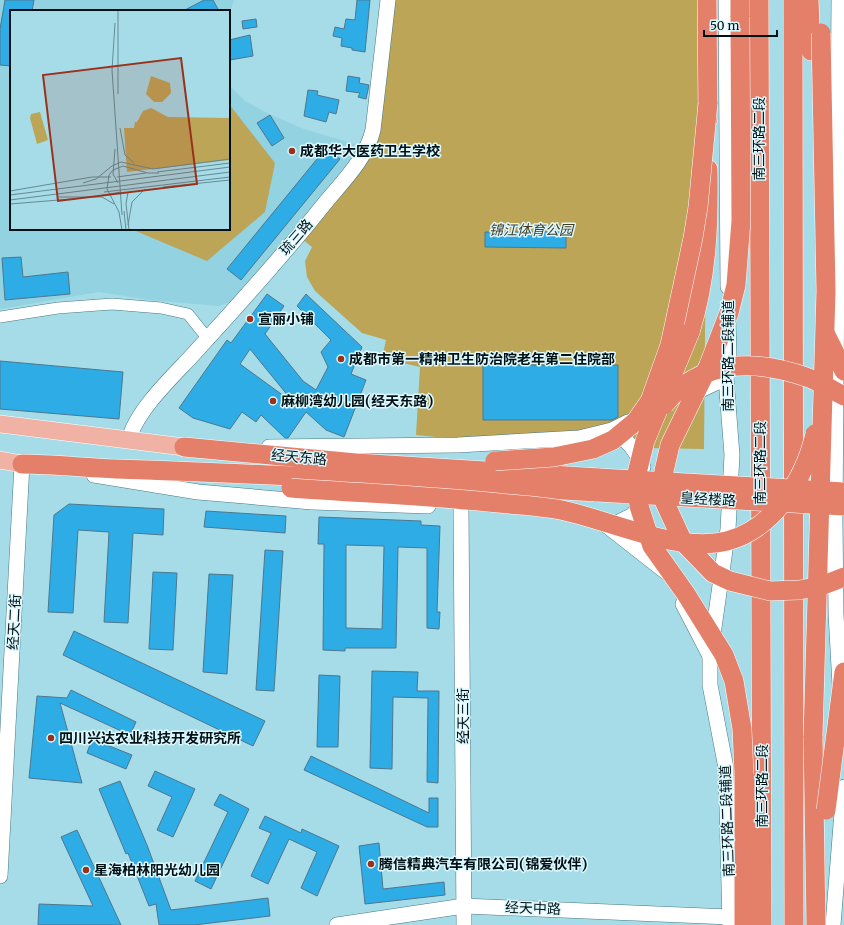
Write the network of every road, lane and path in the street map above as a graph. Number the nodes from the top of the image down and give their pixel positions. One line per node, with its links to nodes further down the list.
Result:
1 (388, 0): 13 (street, 琉三路)
2 (707, 0): 11 (highway)
3 (726, 0): 15 (street, 南三环路二段辅道)
4 (759, 0): 45 (highway, 南三环路二段)
5 (793, 0): 46 (highway)
6 (809, 0): 14 (highway, bridge)
7 (821, 0): 17 (highway, bridge)
8 (839, 0): 10 (street)
9 (740, 9): 33 (highway, bridge)
10 (841, 74): 23 (street)
11 (708, 104): 18 (highway, bridge); 25 (highway, bridge)
12 (0, 317): 13 (street)
13 (208, 339): 21 (street, 琉三路)
14 (844, 371)
15 (726, 378): 20 (street); 34 (street, 南三环路二段辅道)
16 (844, 396): 18 (highway, bridge)
17 (822, 402): 27 (highway, bridge); 38 (highway, bridge)
18 (656, 416): 42 (highway, bridge)
19 (0, 424): 21 (main road, 经天东路)
20 (612, 430): 22 (street); 32 (street)
21 (129, 440): 22 (main road, 经天东路)
22 (184, 447): 25 (highway, 经天东路)
23 (840, 458): 31 (street)
24 (0, 460): 26 (main road, 经天东路)
25 (356, 462): 28 (highway, 经天东路)
26 (22, 464): 27 (highway, 经天东路); 30 (street); 39 (street, 经天二街)
27 (114, 469): 28 (highway, 经天东路)
28 (598, 485): 29 (highway, 皇经楼路, bridge); 31 (highway, 皇经楼路, bridge)
29 (844, 492)
30 (461, 507): 32 (street); 40 (street, 经天三街)
31 (841, 515): 36 (street)
32 (609, 527): 34 (street)
33 (844, 577)
34 (710, 656): 42 (street, 南三环路二段辅道)
35 (844, 672): 38 (highway, bridge)
36 (844, 748)
37 (844, 787): 47 (street)
38 (819, 806): 41 (highway)
39 (0, 876)
40 (464, 906): 42 (street, 经天中路); 43 (street, 经天中路); 44 (street, 经天三街)
41 (816, 920)
42 (735, 922)
43 (338, 925)
44 (464, 925)
45 (762, 925)
46 (794, 925)
47 (833, 925)

